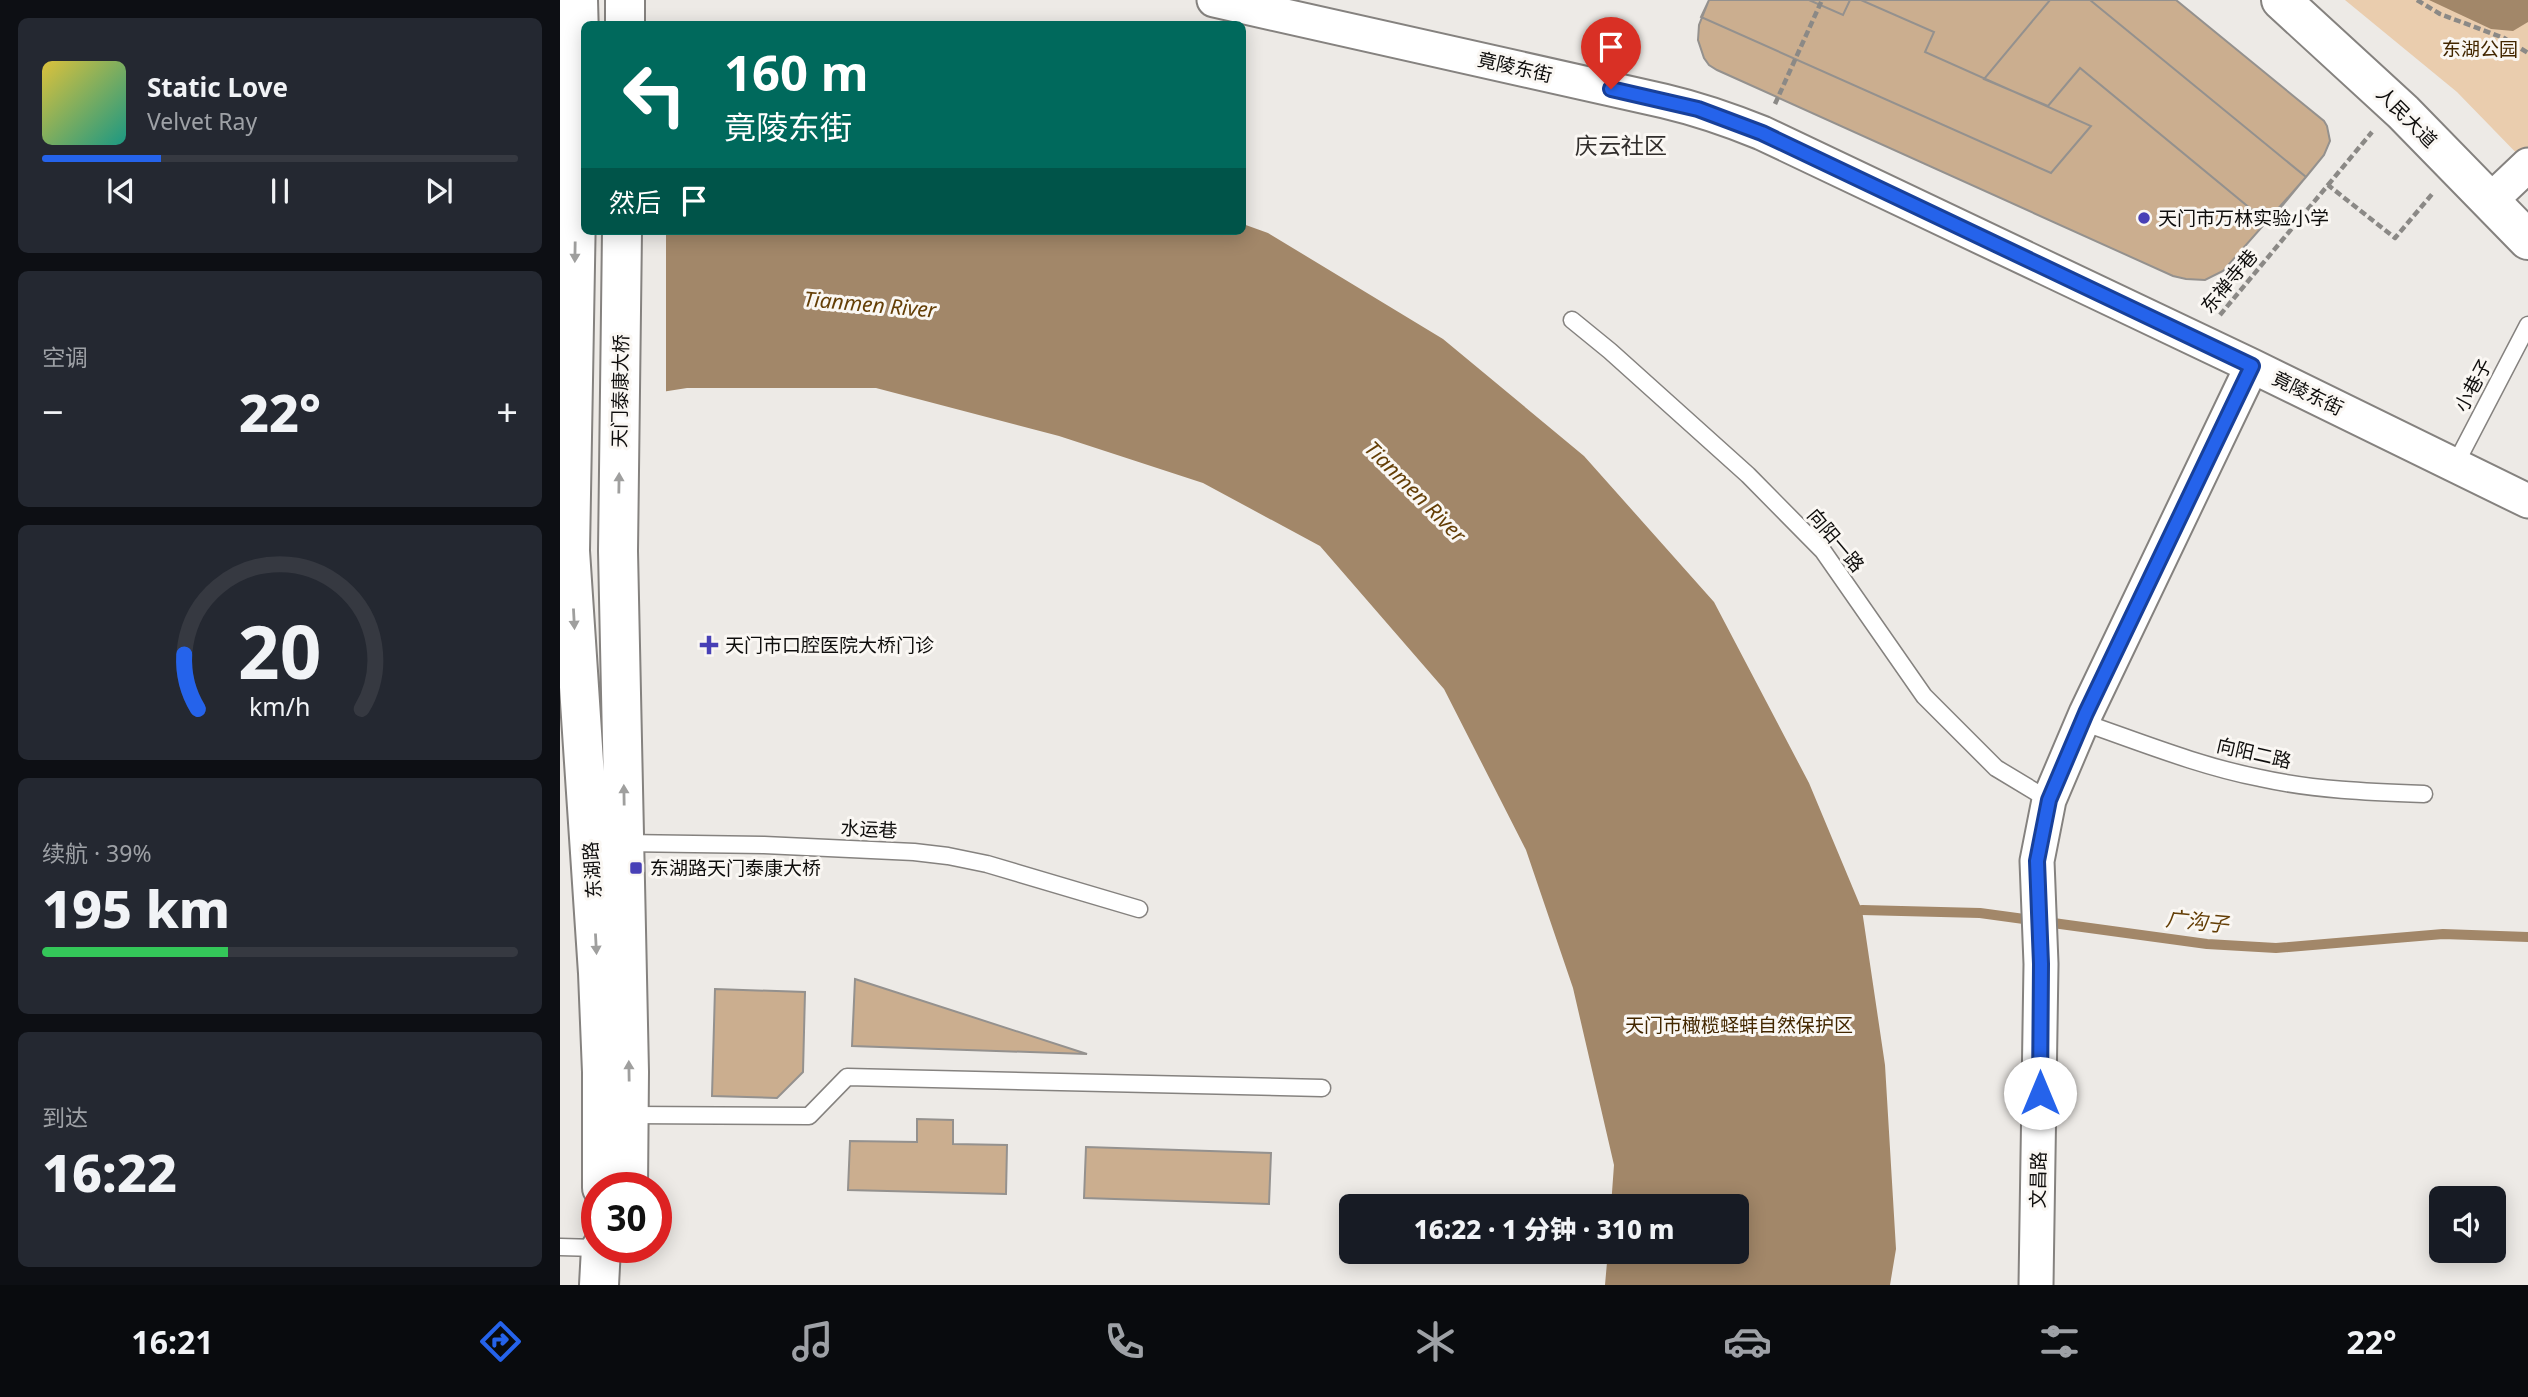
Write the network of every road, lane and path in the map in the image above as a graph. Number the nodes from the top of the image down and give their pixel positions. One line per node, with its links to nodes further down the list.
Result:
1 (625, 0): 8 (main road)
2 (1214, 0): 11 (street, 竟陵东街)
3 (1822, 0): 11 (path)
4 (2281, 0): 10 (main road, 人民大道)
5 (2305, 0): 14 (main road, 人民大道)
6 (2417, 0): 9 (path)
7 (579, 19): 24 (main road, 东湖路, one-way to 24)
8 (625, 21)
9 (2528, 53)
10 (2395, 104): 12 (main road, 人民大道); 13 (path, 东禅寺巷)
11 (1762, 133): 19 (street, 竟陵东街)
12 (2456, 165): 13 (path); 14 (main road, 人民大道)
13 (2328, 185): 19 (path, 东禅寺巷)
14 (2512, 191): 16 (main road, 人民大道)
15 (622, 235): 23 (main road, 天门泰康大桥, one-way to 15)
16 (2528, 240)
17 (1572, 320): 27 (lane, 向阳一路)
18 (2528, 325): 21 (lane, 小巷子)
19 (2198, 341): 20 (street, 竟陵东街)
20 (2252, 366): 21 (street, 竟陵东街); 25 (street, 文昌路)
21 (2455, 465): 22 (street, 竟陵东街)
22 (2528, 501)
23 (618, 551): 28 (main road, 东湖路, one-way to 23)
24 (570, 713): 28 (main road, 东湖路)
25 (2082, 722): 26 (lane, 向阳二路); 27 (street, 文昌路)
26 (2424, 794)
27 (2049, 800): 40 (street, 文昌路)
28 (608, 843): 29 (lane, 水运巷); 31 (main road, 东湖路)
29 (1139, 909)
30 (1322, 1088): 31 (lane)
31 (615, 1115): 32 (main road, 东湖路); 33 (main road, 东湖路)
32 (604, 1172)
33 (625, 1172)
34 (560, 1247): 35 (lane)
35 (581, 1248)
36 (598, 1263): 38 (main road)
37 (626, 1263): 39 (main road)
38 (599, 1285)
39 (625, 1285)
40 (2036, 1285)

